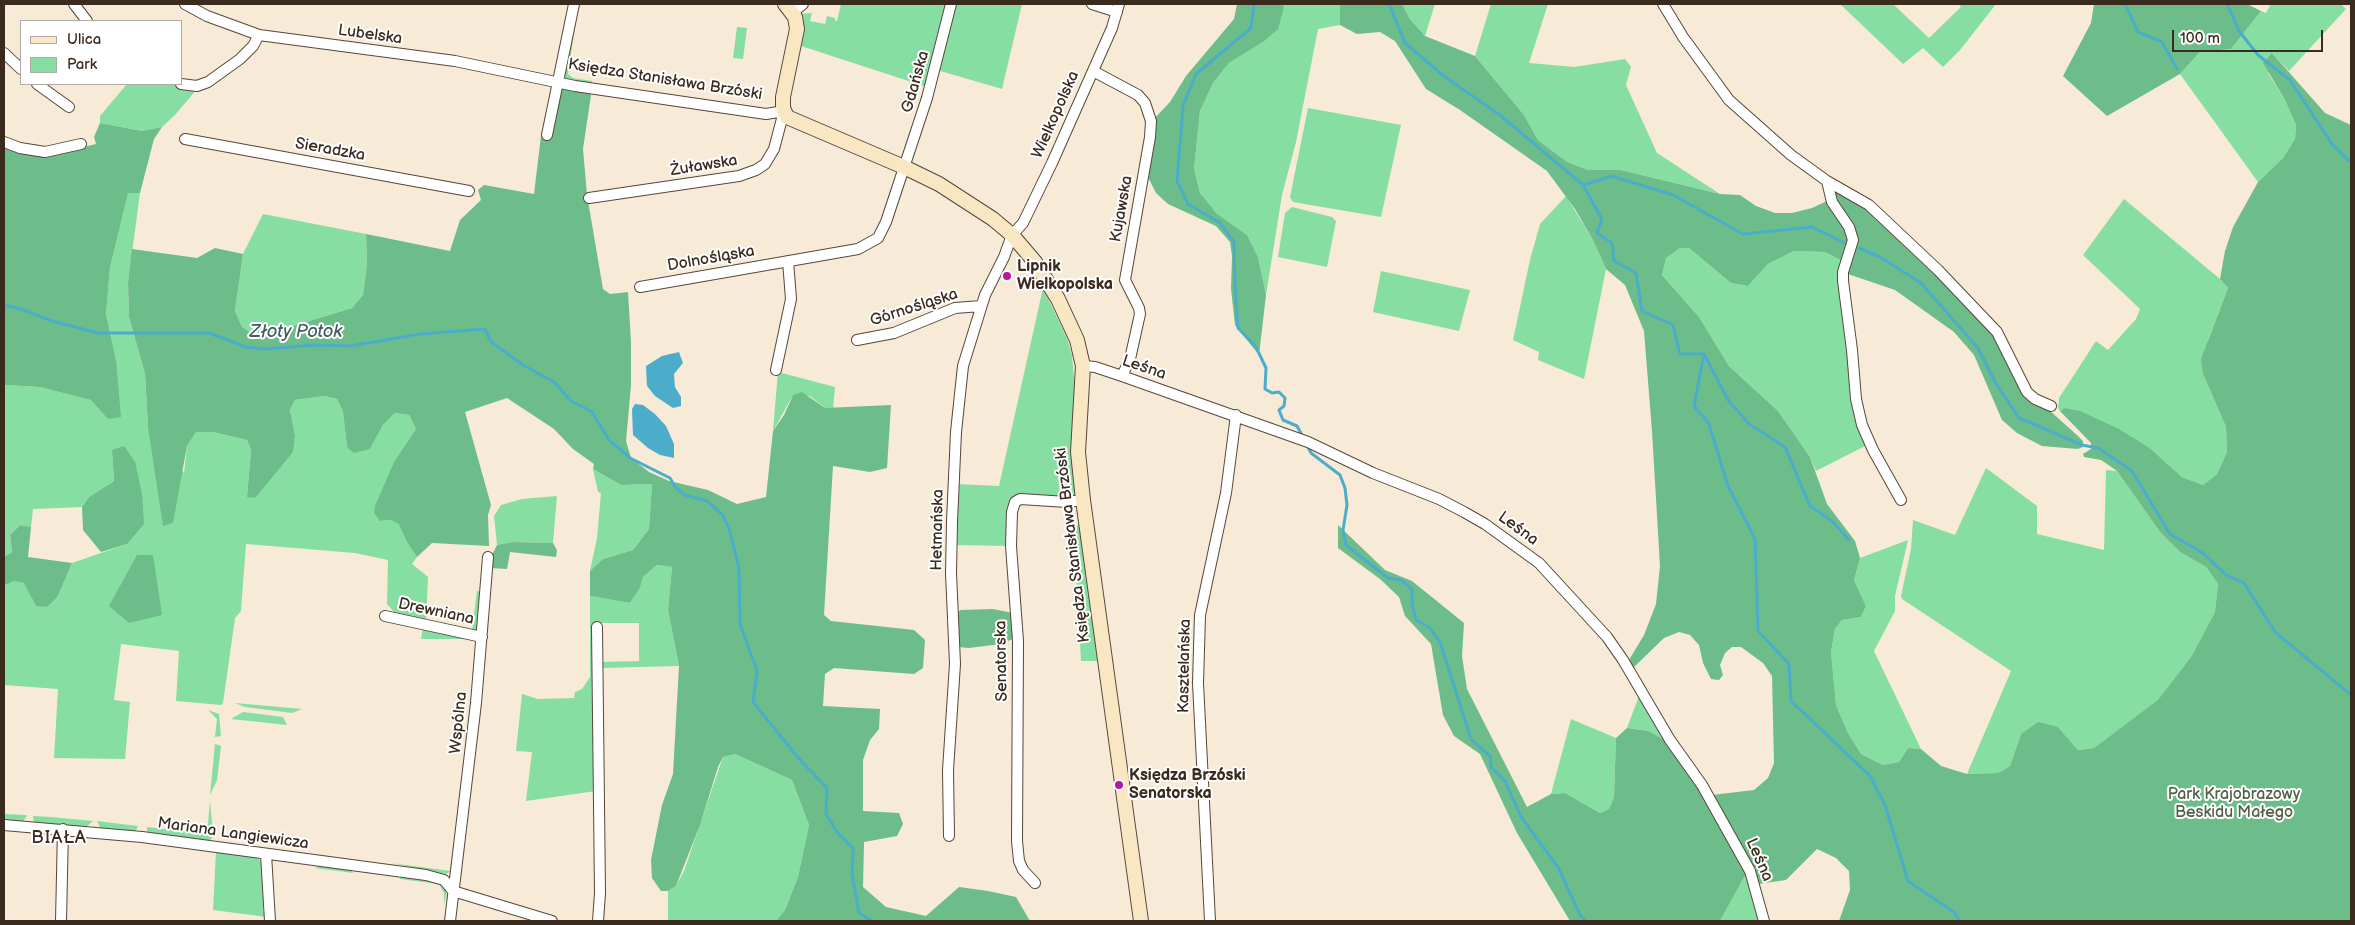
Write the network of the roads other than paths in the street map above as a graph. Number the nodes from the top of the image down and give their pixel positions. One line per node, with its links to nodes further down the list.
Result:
1 (74, 4): 9 (street)
2 (186, 4): 10 (street, Lubelska)
3 (574, 4): 14 (street, Księdza Stanisława Brzóski)
4 (951, 4): 23 (street, Gdańska)
5 (1092, 4): 8 (street)
6 (1663, 4): 24 (street)
7 (793, 7): 18 (street, Księdza Stanisława Brzóski)
8 (1118, 8): 13 (street, Wielkopolska)
9 (86, 20)
10 (259, 35): 14 (street, Lubelska); 15 (street)
11 (4, 53): 12 (street)
12 (20, 68)
13 (1093, 70): 27 (street, Wielkopolska); 34 (street, Kujawska)
14 (558, 82): 18 (street, Księdza Stanisława Brzóski); 19 (street)
15 (182, 84)
16 (37, 85): 17 (street)
17 (69, 107)
18 (784, 110): 23 (street, Księdza Stanisława Brzóski); 26 (street, Żuławska)
19 (547, 135)
20 (185, 139): 25 (street, Sieradzka)
21 (4, 142): 22 (street)
22 (82, 144)
23 (904, 166): 27 (street, Księdza Stanisława Brzóski); 28 (street, Dolnośląska)
24 (1827, 181): 35 (street); 38 (street)
25 (470, 191)
26 (589, 198)
27 (1012, 235): 30 (street, Hetmańska); 32 (street, Księdza Stanisława Brzóski)
28 (788, 261): 29 (street, Dolnośląska); 33 (street)
29 (640, 287)
30 (981, 306): 31 (street, Górnośląska); 45 (street, Hetmańska)
31 (856, 340)
32 (1082, 366): 34 (street, Leśna); 37 (street, Księdza Stanisława Brzóski)
33 (776, 370)
34 (1122, 376): 36 (street, Leśna)
35 (2051, 406)
36 (1236, 415): 55 (street, Kasztelańska); 56 (street, Leśna)
37 (1083, 500): 47 (street, Senatorska); 54 (street, Księdza Stanisława Brzóski)
38 (1901, 500)
39 (488, 557): 42 (street, Wspólna)
40 (384, 616): 42 (street, Drewniana)
41 (597, 627): 53 (street)
42 (482, 637): 48 (street, Wspólna)
43 (4, 825): 44 (street, Mariana Langiewicza)
44 (63, 829): 46 (street, Mariana Langiewicza); 49 (street)
45 (949, 836)
46 (266, 854): 48 (street, Mariana Langiewicza); 50 (street)
47 (1035, 883)
48 (453, 891): 51 (street, Wspólna); 52 (street)
49 (60, 921)
50 (270, 921)
51 (450, 921)
52 (552, 921)
53 (598, 921)
54 (1141, 921)
55 (1210, 921)
56 (1764, 921)

